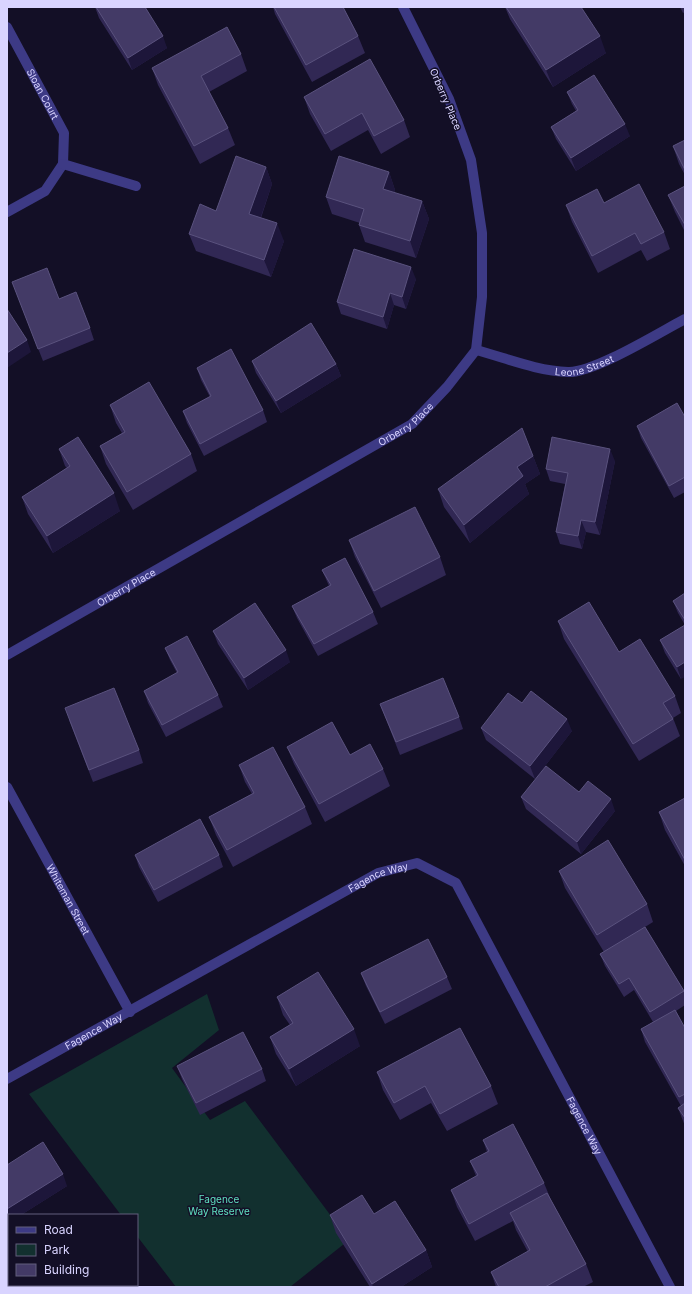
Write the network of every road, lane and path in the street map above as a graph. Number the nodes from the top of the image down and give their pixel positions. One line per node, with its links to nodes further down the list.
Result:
1 (403, 7): 7 (street, Orberry Place)
2 (7, 27): 3 (street, Sloan Court)
3 (63, 164): 4 (street); 5 (street)
4 (136, 186)
5 (7, 212)
6 (685, 319): 7 (street, Leone Street)
7 (476, 350): 8 (street, Orberry Place)
8 (7, 656)
9 (7, 787): 10 (street, Whiteman Street)
10 (130, 1012): 11 (street, Fagence Way); 12 (street, Fagence Way)
11 (7, 1079)
12 (670, 1287)

